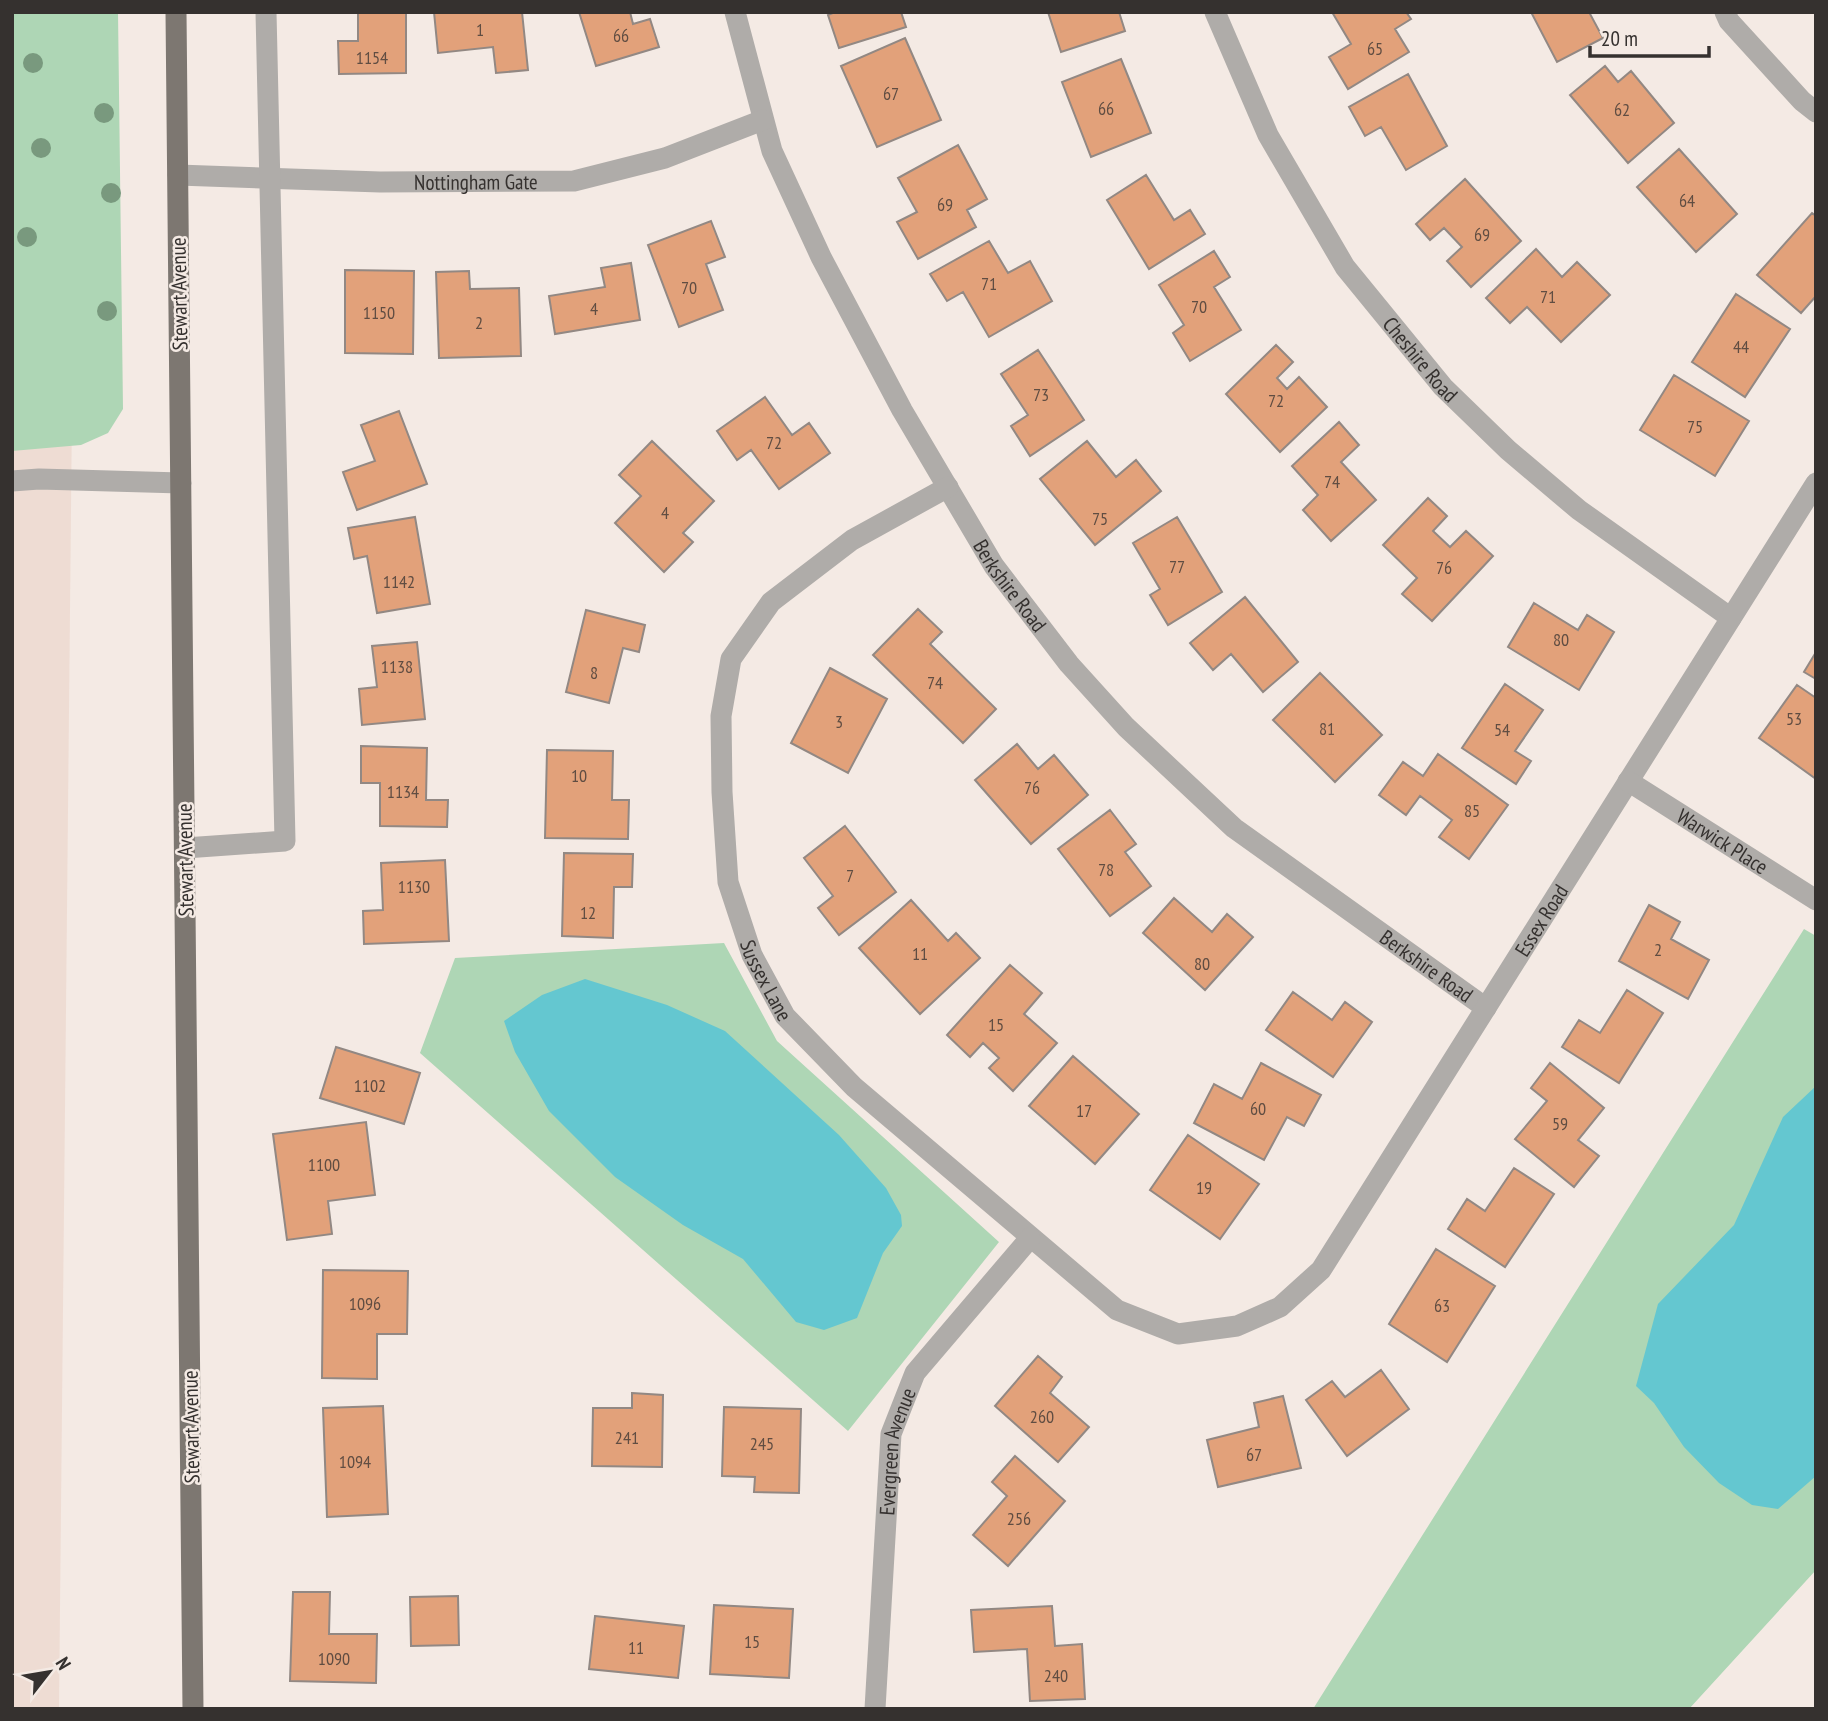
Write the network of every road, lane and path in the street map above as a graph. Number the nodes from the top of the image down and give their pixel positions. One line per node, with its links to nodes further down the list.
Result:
1 (176, 12): 8 (main road, Stewart Avenue)
2 (267, 12): 9 (street)
3 (735, 12): 7 (street, Berkshire Road)
4 (1215, 12): 14 (street, Cheshire Road)
5 (1725, 12): 6 (street)
6 (1816, 112)
7 (763, 120): 9 (street, Nottingham Gate); 13 (street, Berkshire Road)
8 (178, 175): 9 (street, Nottingham Gate); 11 (main road, Stewart Avenue)
9 (271, 178): 16 (street)
10 (12, 481): 11 (street)
11 (181, 483): 16 (main road, Stewart Avenue)
12 (1816, 483): 14 (street, Essex Road)
13 (948, 487): 18 (street, Berkshire Road); 19 (street, Sussex Lane)
14 (1731, 618): 15 (street, Essex Road)
15 (1628, 781): 17 (street, Warwick Place); 18 (street, Essex Road)
16 (185, 848): 21 (main road, Stewart Avenue)
17 (1816, 900)
18 (1486, 1008): 20 (street, Essex Road)
19 (1030, 1238): 20 (street, Sussex Lane); 22 (street, Evergreen Avenue)
20 (1237, 1326)
21 (193, 1709)
22 (875, 1709)

